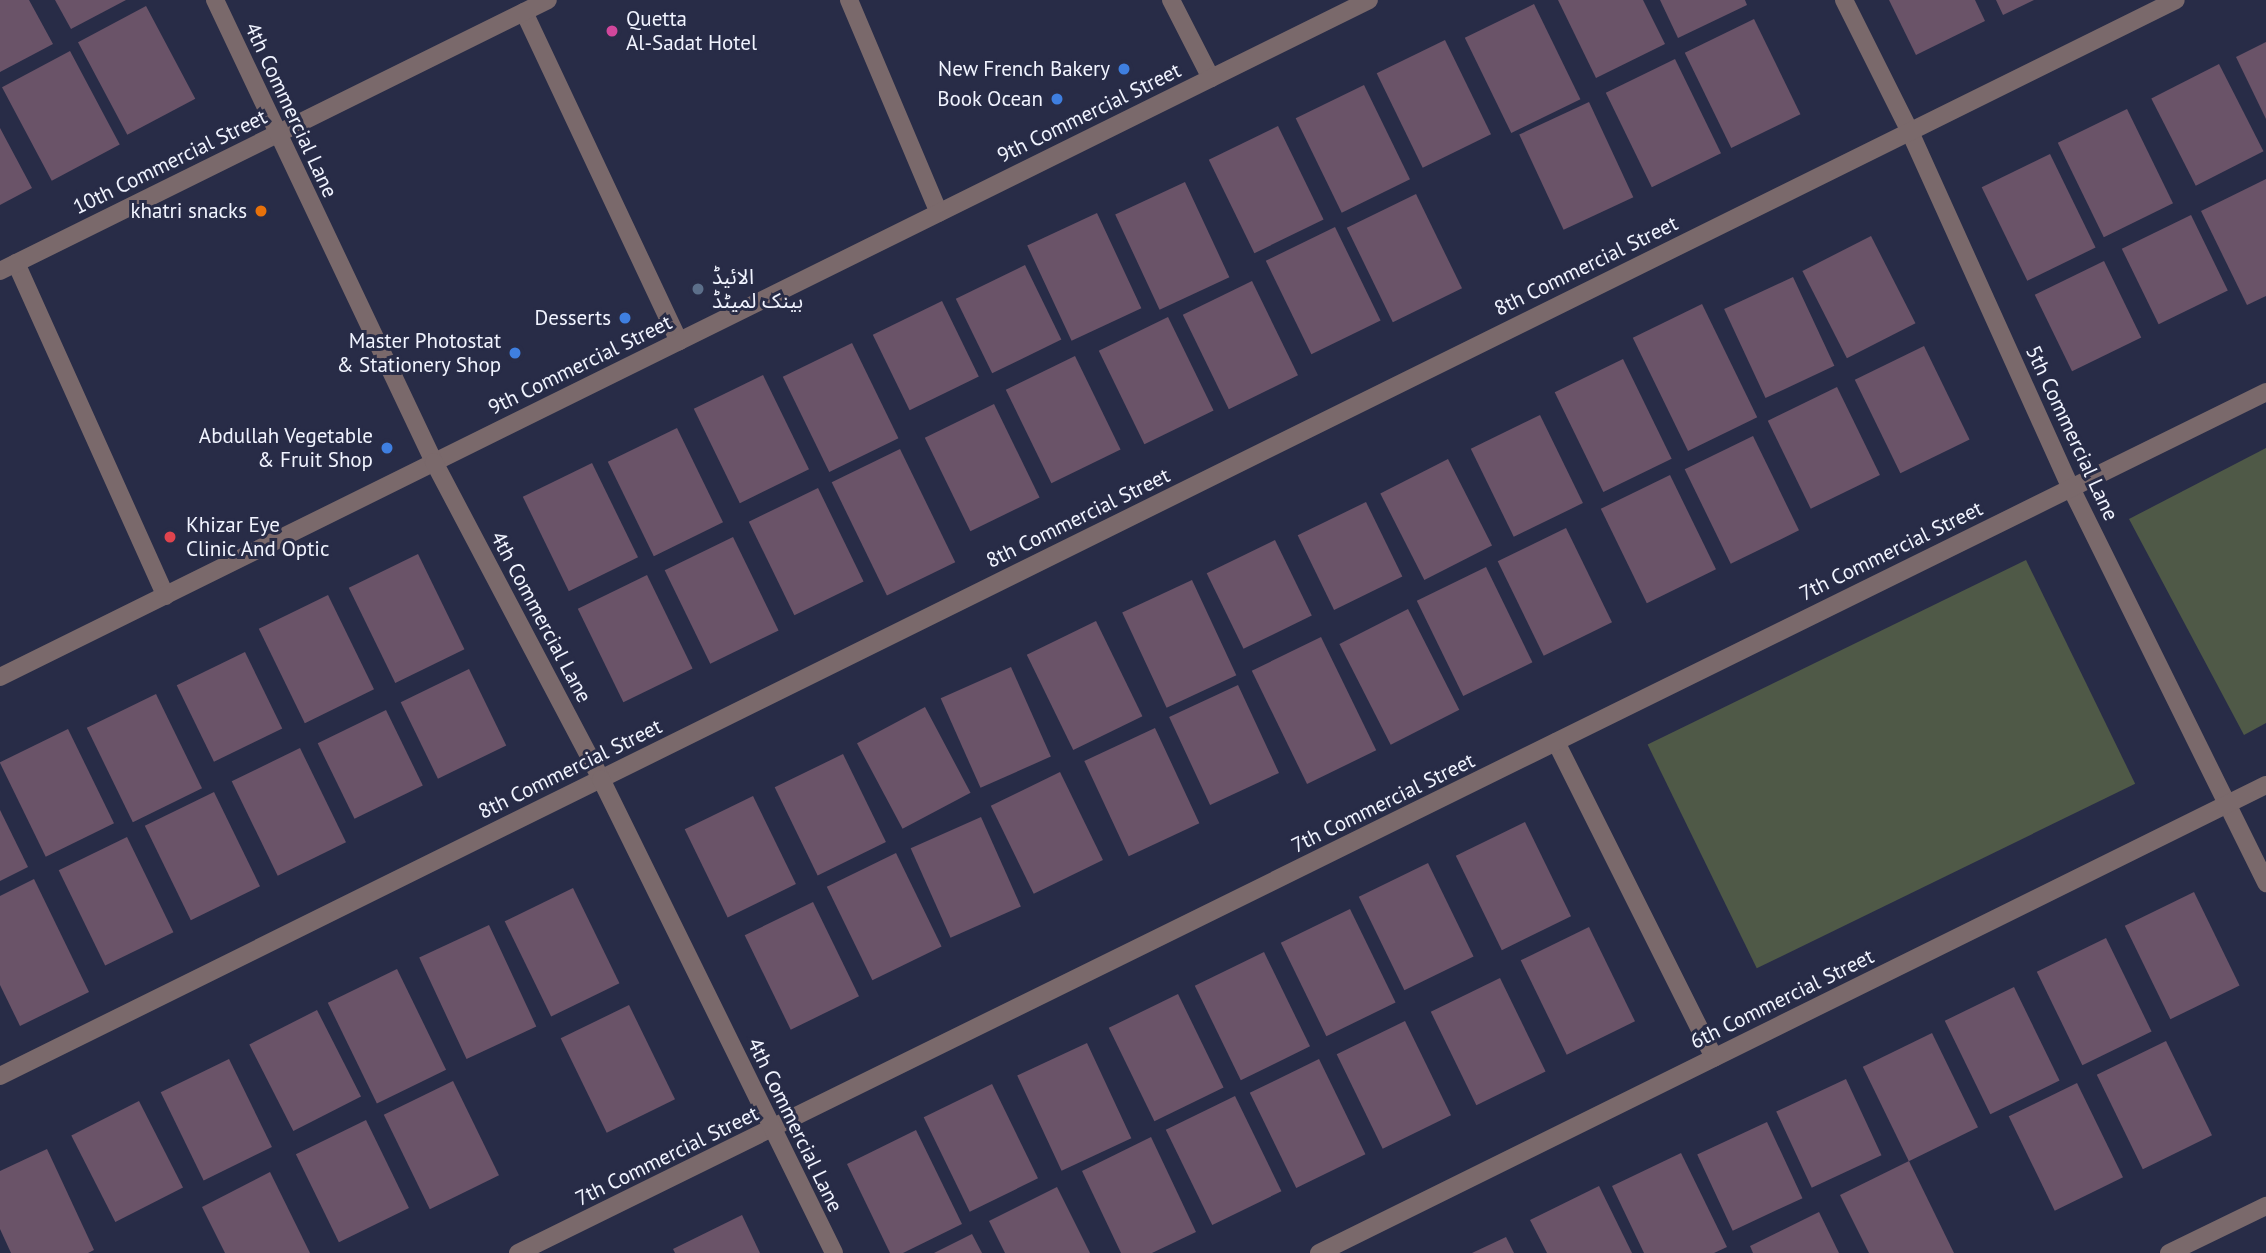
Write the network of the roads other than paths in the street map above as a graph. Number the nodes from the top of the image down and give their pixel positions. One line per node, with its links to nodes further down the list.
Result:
1 (215, 0): 11 (street, 4th Commercial Lane)
2 (548, 0): 8 (street, 10th Commercial Street)
3 (849, 0): 12 (street)
4 (1171, 0): 9 (street)
5 (1369, 0): 9 (street, 9th Commercial Street)
6 (1844, 0): 10 (street, 5th Commercial Lane)
7 (2176, 0): 10 (street, 8th Commercial Street)
8 (524, 12): 11 (street, 10th Commercial Street); 14 (street)
9 (1211, 78): 12 (street, 9th Commercial Street)
10 (1910, 132): 17 (street, 5th Commercial Lane); 21 (street, 8th Commercial Street)
11 (276, 135): 13 (street, 10th Commercial Street); 16 (street, 4th Commercial Lane)
12 (939, 213): 14 (street, 9th Commercial Street)
13 (8, 267): 18 (street)
14 (679, 341): 16 (street, 9th Commercial Street)
15 (2266, 392): 17 (street, 7th Commercial Street)
16 (434, 462): 18 (street, 9th Commercial Street); 21 (street, 4th Commercial Lane)
17 (2071, 488): 20 (street, 7th Commercial Street); 23 (street, 5th Commercial Lane)
18 (166, 596): 19 (street, 9th Commercial Street)
19 (0, 677)
20 (1556, 743): 25 (street); 27 (street, 7th Commercial Street)
21 (601, 779): 26 (street, 8th Commercial Street); 27 (street, 4th Commercial Lane)
22 (2266, 785): 23 (street, 6th Commercial Street)
23 (2227, 804): 24 (street, 5th Commercial Lane); 25 (street, 6th Commercial Street)
24 (2266, 883)
25 (1714, 1058): 31 (street, 6th Commercial Street)
26 (0, 1076)
27 (771, 1130): 29 (street, 7th Commercial Street); 30 (street, 4th Commercial Lane)
28 (2266, 1206): 32 (street)
29 (519, 1253)
30 (834, 1253)
31 (1319, 1253)
32 (2169, 1253)

